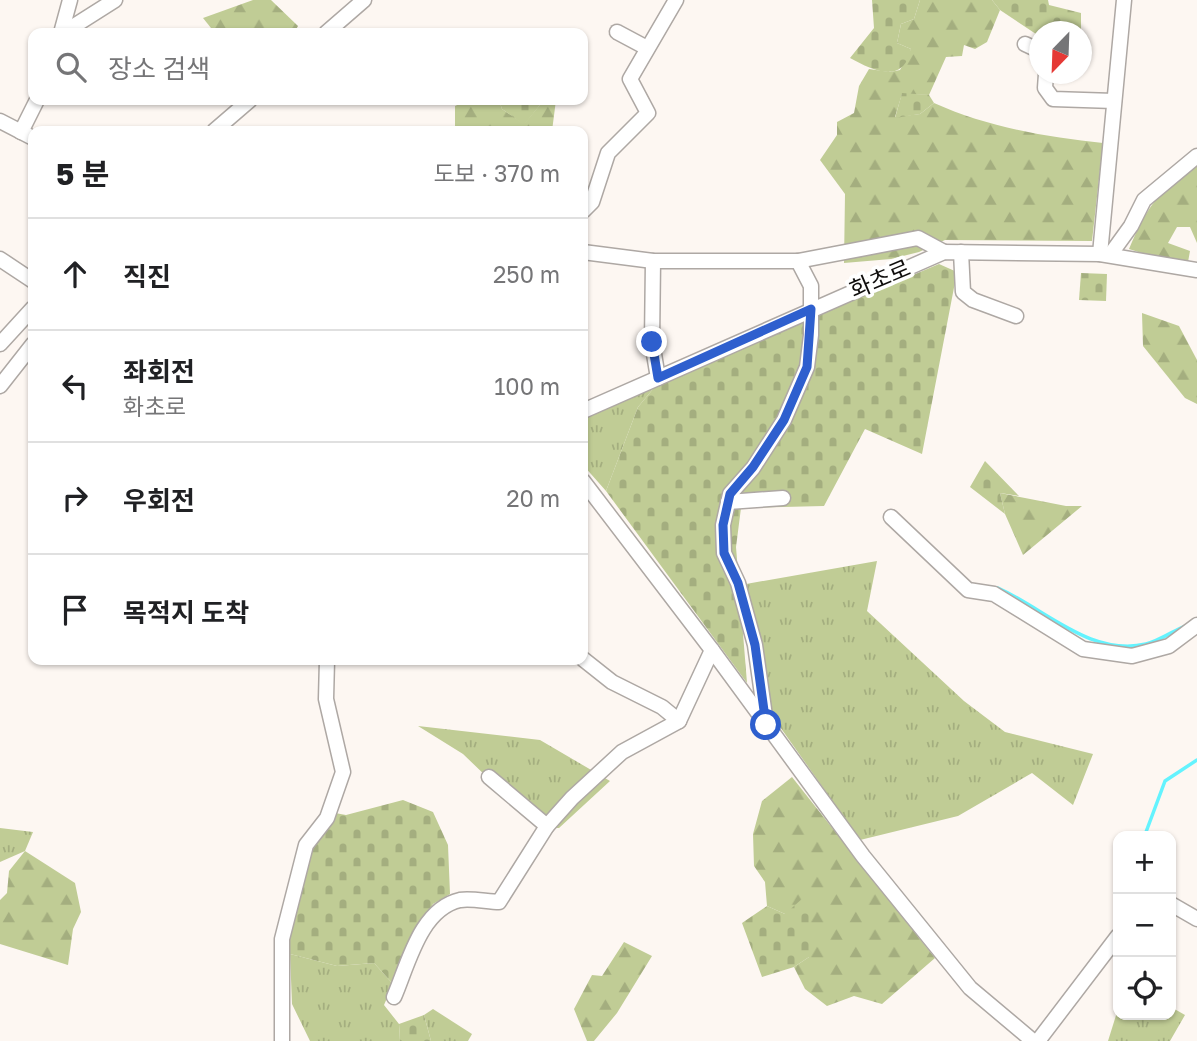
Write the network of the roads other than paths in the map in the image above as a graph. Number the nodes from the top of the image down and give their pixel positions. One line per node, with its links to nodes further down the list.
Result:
1 (71, 0): 6 (street)
2 (115, 0): 7 (street)
3 (363, 0): 8 (street)
4 (677, 0): 12 (street)
5 (1124, 0): 14 (street)
6 (63, 28)
7 (70, 28)
8 (332, 28)
9 (617, 32): 12 (street)
10 (1024, 44): 11 (street)
11 (1029, 46)
12 (648, 48): 22 (street)
13 (1045, 84): 14 (street)
14 (1114, 101): 26 (street)
15 (36, 105): 18 (street)
16 (244, 105): 19 (street)
17 (0, 121): 20 (street)
18 (30, 126)
19 (220, 126)
20 (27, 135)
21 (1197, 156): 26 (street)
22 (588, 206)
23 (944, 251): 24 (street, 화초로); 29 (street); 32 (street, 화초로)
24 (961, 252): 26 (street, 화초로); 34 (street)
25 (588, 253): 28 (street)
26 (1105, 254): 30 (street, 화초로)
27 (0, 258): 31 (street)
28 (653, 261): 29 (street); 37 (street)
29 (798, 261): 32 (street)
30 (1197, 270)
31 (28, 278)
32 (811, 309): 37 (street, 화초로); 42 (street)
33 (28, 313): 35 (street)
34 (1016, 316)
35 (0, 344)
36 (28, 350): 38 (street)
37 (658, 378): 39 (street, 화초로)
38 (0, 386)
39 (588, 409)
40 (588, 488): 45 (street)
41 (783, 498): 42 (street)
42 (728, 502): 49 (street)
43 (891, 517): 44 (street)
44 (1197, 625)
45 (712, 650): 48 (street); 49 (street)
46 (588, 663): 48 (street)
47 (327, 665): 56 (street)
48 (679, 721): 51 (street)
49 (766, 725): 57 (street)
50 (489, 778): 51 (street)
51 (547, 826): 55 (street)
52 (1176, 907): 53 (street)
53 (1197, 919)
54 (1113, 942): 57 (street)
55 (394, 997)
56 (282, 1041)
57 (1036, 1041)

